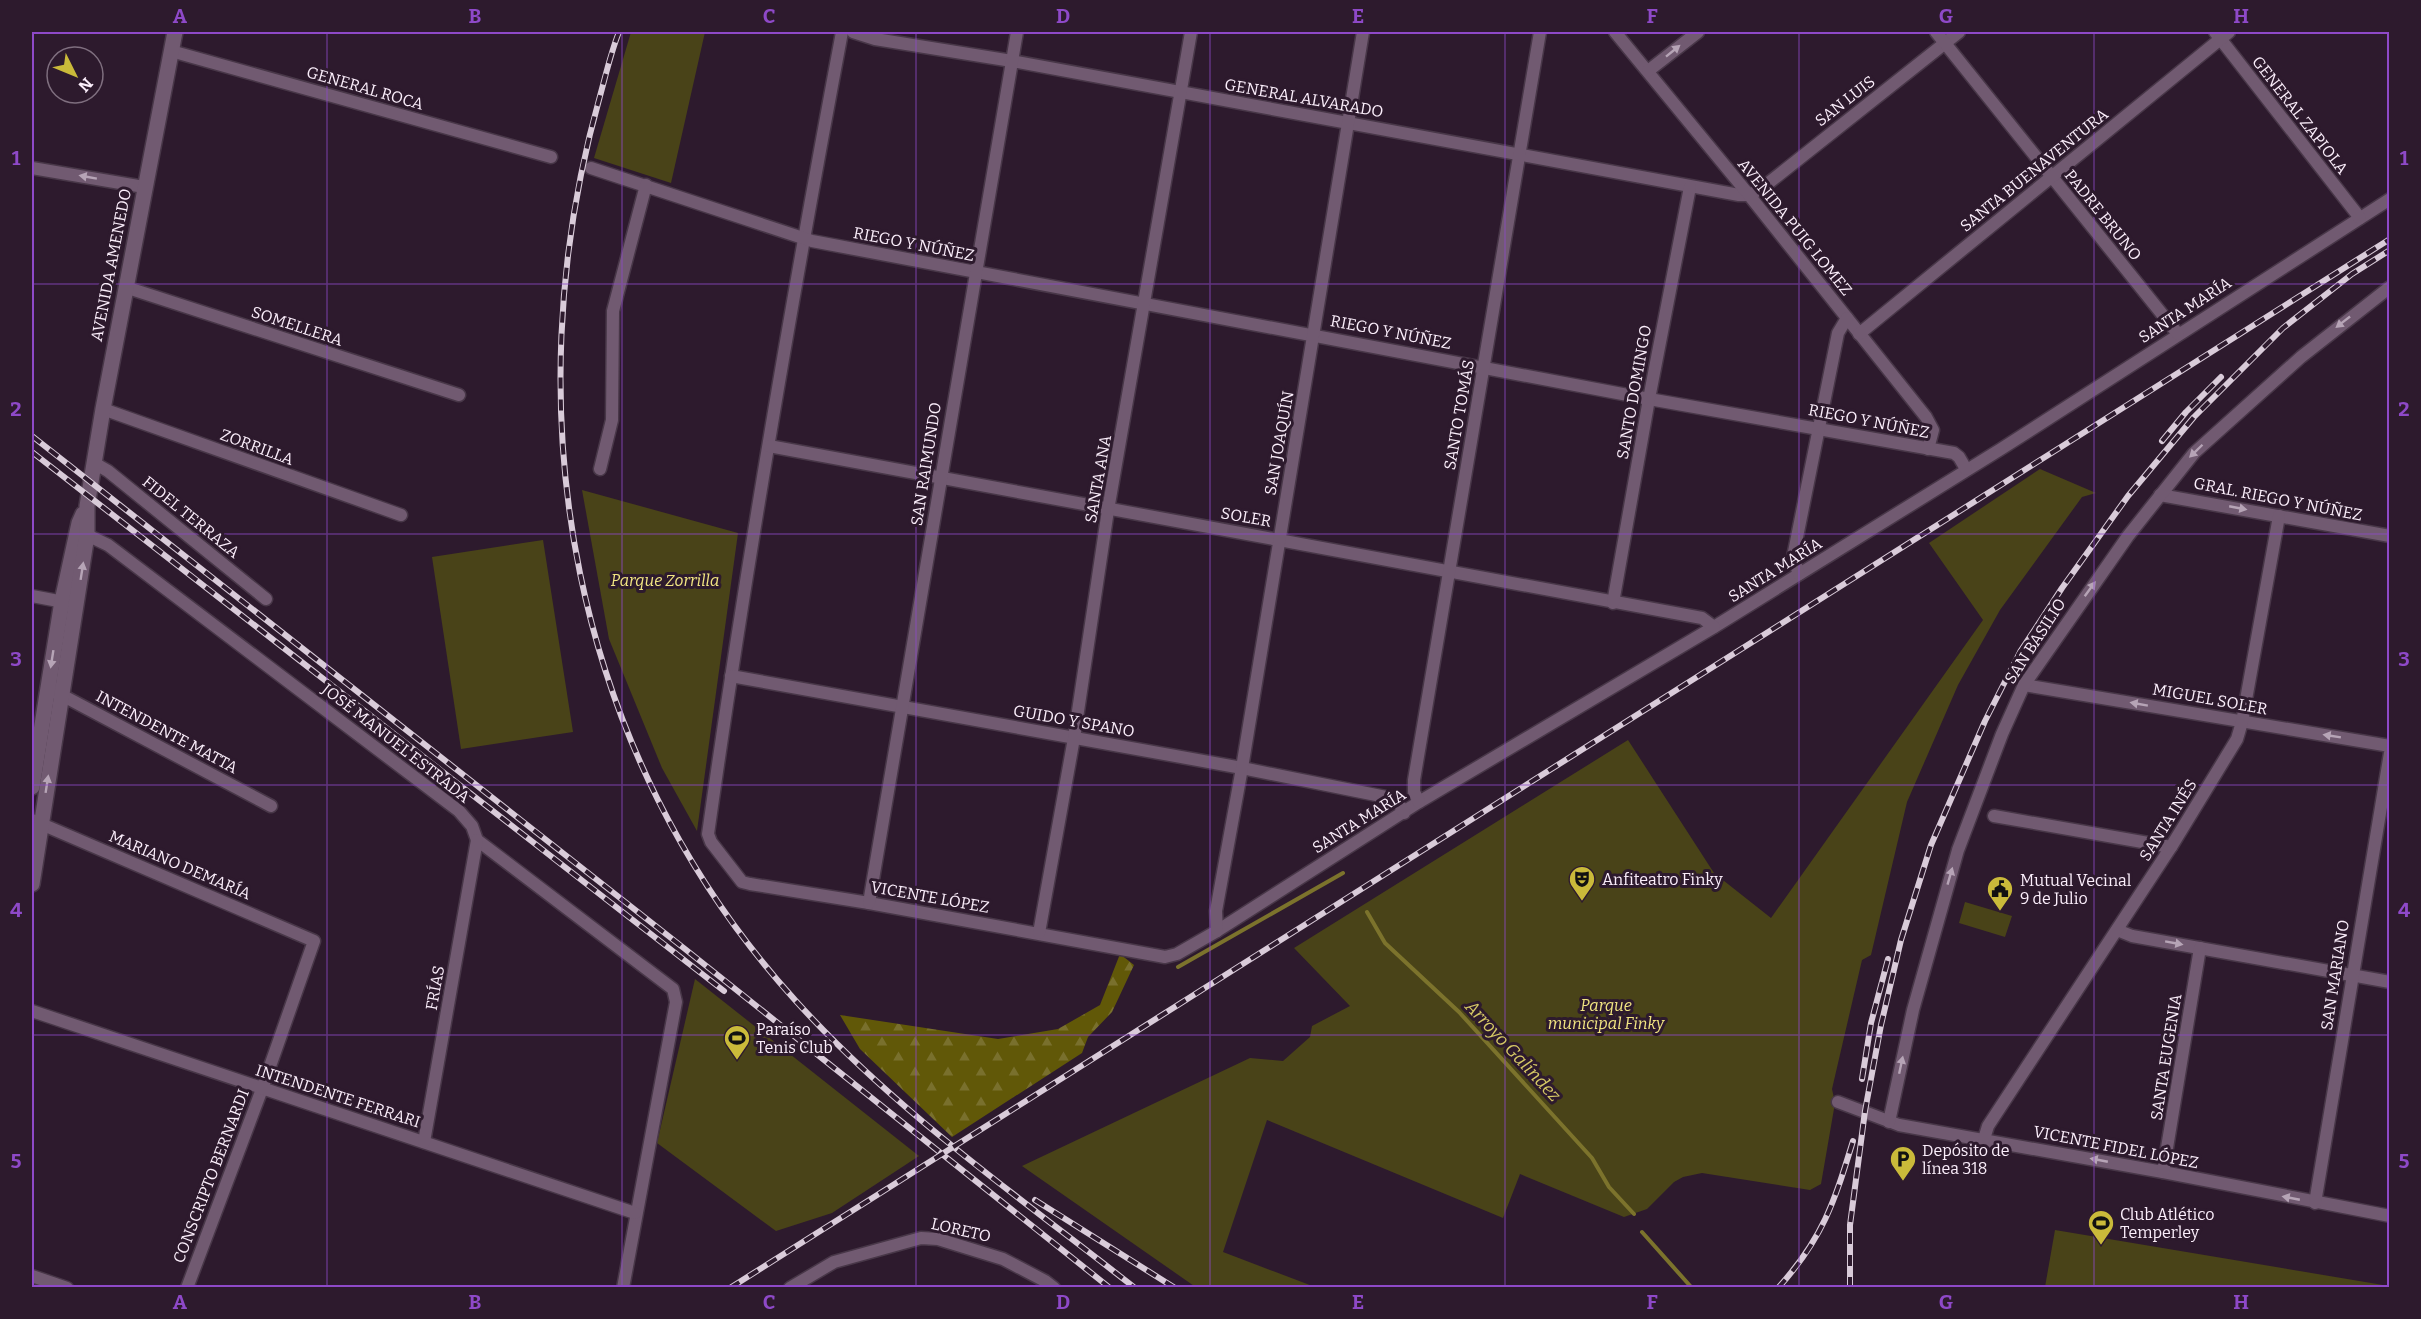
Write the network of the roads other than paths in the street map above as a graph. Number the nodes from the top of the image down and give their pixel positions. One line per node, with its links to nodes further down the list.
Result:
1 (175, 32): 14 (street, AVENIDA AMENEDO)
2 (843, 32): 30 (street)
3 (853, 32): 15 (street, GENERAL ALVARADO)
4 (1017, 32): 15 (street, SAN RAIMUNDO)
5 (1191, 32): 17 (street, SANTA ANA)
6 (1364, 32): 18 (street, SAN JOAQUÍN)
7 (1540, 32): 19 (street, SANTO TOMÁS)
8 (1616, 32): 16 (street, AVENIDA PUIG LOMEZ)
9 (1698, 32): 16 (street, one-way to 9)
10 (1936, 32): 13 (street, PADRE BRUNO)
11 (1959, 32): 13 (street, SAN LUIS)
12 (2221, 34): 23 (street, SANTA BUENAVENTURA); 29 (street, GENERAL ZAPIOLA)
13 (1945, 43): 23 (street, PADRE BRUNO); 27 (street, SAN LUIS)
14 (171, 51): 20 (street, GENERAL ROCA); 25 (street, AVENIDA AMENEDO)
15 (1012, 61): 17 (street, GENERAL ALVARADO); 31 (street, SAN RAIMUNDO)
16 (1648, 72): 27 (street, AVENIDA PUIG LOMEZ)
17 (1182, 92): 18 (street, GENERAL ALVARADO); 34 (street, SANTA ANA)
18 (1349, 122): 19 (street, GENERAL ALVARADO); 36 (street, SAN JOAQUÍN)
19 (1518, 154): 26 (street, GENERAL ALVARADO); 39 (street, SANTO TOMÁS)
20 (551, 157)
21 (32, 168): 25 (street, one-way to 21)
22 (591, 168): 24 (street)
23 (2051, 177): 37 (street, SANTA BUENAVENTURA); 38 (street, PADRE BRUNO)
24 (646, 185): 30 (street); 47 (street)
25 (144, 187): 32 (street, AVENIDA AMENEDO)
26 (1690, 187): 27 (street, GENERAL ALVARADO); 41 (street, SANTO DOMINGO)
27 (1749, 195): 35 (street, AVENIDA PUIG LOMEZ)
28 (2390, 199): 29 (street, SANTA MARÍA)
29 (2360, 218): 38 (street, SANTA MARÍA)
30 (803, 238): 31 (street, RIEGO Y NÚÑEZ); 44 (street)
31 (975, 272): 34 (street, RIEGO Y NÚÑEZ); 49 (street, SAN RAIMUNDO)
32 (125, 287): 40 (street, SOMELLERA); 42 (street, AVENIDA AMENEDO)
33 (2390, 287): 50 (street, SAN BASILIO, one-way to 50)
34 (1145, 303): 36 (street, RIEGO Y NÚÑEZ); 52 (street, SANTA ANA)
35 (1847, 318): 37 (street, AVENIDA PUIG LOMEZ); 43 (street)
36 (1314, 334): 39 (street, RIEGO Y NÚÑEZ); 57 (street, SAN JOAQUÍN)
37 (1859, 334): 45 (street, AVENIDA PUIG LOMEZ)
38 (2178, 334): 48 (street, SANTA MARÍA)
39 (1484, 366): 41 (street, RIEGO Y NÚÑEZ); 58 (street, SANTO TOMÁS)
40 (459, 395)
41 (1649, 399): 43 (street, RIEGO Y NÚÑEZ); 63 (street, SANTO DOMINGO)
42 (103, 409): 46 (street, AVENIDA AMENEDO); 53 (street, ZORRILLA)
43 (1821, 428): 45 (street, RIEGO Y NÚÑEZ); 59 (street)
44 (769, 446): 49 (street, SOLER); 65 (street)
45 (1928, 449): 48 (street, RIEGO Y NÚÑEZ)
46 (94, 463): 51 (street, AVENIDA AMENEDO); 61 (street, FIDEL TERRAZA)
47 (600, 469)
48 (1966, 469): 59 (street, SANTA MARÍA)
49 (940, 477): 52 (street, SOLER); 68 (street, SAN RAIMUNDO)
50 (2160, 495): 54 (street, GRAL. RIEGO Y NÚÑEZ, one-way to 54); 66 (street, SAN BASILIO, one-way to 50)
51 (87, 506): 55 (street, AVENIDA AMENEDO); 62 (street, AVENIDA AMENEDO)
52 (1108, 510): 57 (street, SOLER); 70 (street, SANTA ANA)
53 (401, 515)
54 (2279, 516): 56 (street, GRAL. RIEGO Y NÚÑEZ); 69 (street, SANTA INÉS)
55 (87, 535): 62 (street, AVENIDA AMENEDO, one-way to 55); 80 (street, JOSÉ MANUEL ESTRADA)
56 (2390, 536)
57 (1279, 540): 58 (street, SOLER); 73 (street, SAN JOAQUÍN)
58 (1448, 572): 63 (street, SOLER); 75 (street, SANTO TOMÁS)
59 (1799, 574): 64 (street, SANTA MARÍA)
60 (32, 596): 62 (street)
61 (266, 599)
62 (69, 603): 67 (street, AVENIDA AMENEDO)
63 (1613, 603): 64 (street, SOLER)
64 (1714, 627): 75 (street, SANTA MARÍA)
65 (730, 676): 68 (street, GUIDO Y SPANO); 83 (street, VICENTE LÓPEZ)
66 (2024, 685): 69 (street, MIGUEL SOLER, one-way to 66); 95 (street, SAN BASILIO, one-way to 66)
67 (55, 691): 74 (street, AVENIDA AMENEDO); 76 (street, INTENDENTE MATTA); 79 (street, AVENIDA AMENEDO, one-way to 67)
68 (903, 707): 70 (street, GUIDO Y SPANO); 83 (street, SAN RAIMUNDO)
69 (2242, 722): 71 (street, MIGUEL SOLER, one-way to 69); 81 (street, SANTA INÉS)
70 (1074, 738): 73 (street, GUIDO Y SPANO); 86 (street, SANTA ANA)
71 (2390, 746)
72 (2390, 753): 90 (street, SAN MARIANO)
73 (1242, 768): 77 (street, GUIDO Y SPANO); 85 (street, SAN JOAQUÍN)
74 (32, 787)
75 (1419, 802): 77 (street, SANTA MARÍA)
76 (271, 806)
77 (1404, 813): 85 (street, SANTA MARÍA)
78 (1994, 816): 81 (street)
79 (36, 821): 82 (street, AVENIDA AMENEDO); 87 (street, MARIANO DEMARÍA)
80 (477, 840): 97 (street, FRÍAS); 100 (street, JOSÉ MANUEL ESTRADA)
81 (2171, 847): 84 (street, SANTA INÉS)
82 (32, 884)
83 (869, 903): 86 (street, VICENTE LÓPEZ)
84 (2117, 930): 88 (street, one-way to 88); 96 (street, SANTA INÉS)
85 (1217, 931): 89 (street, SANTA MARÍA)
86 (1039, 933): 89 (street, VICENTE LÓPEZ)
87 (314, 941): 93 (street, CONSCRIPTO BERNARDI)
88 (2200, 948): 90 (street); 98 (street, SANTA EUGENIA)
89 (1171, 956)
90 (2351, 975): 91 (street); 99 (street, SAN MARIANO)
91 (2390, 982)
92 (32, 1011): 93 (street, INTENDENTE FERRARI)
93 (262, 1089): 97 (street, INTENDENTE FERRARI); 104 (street, CONSCRIPTO BERNARDI)
94 (1838, 1102): 95 (street, VICENTE FIDEL LÓPEZ)
95 (1889, 1122): 96 (street, VICENTE FIDEL LÓPEZ)
96 (1984, 1139): 98 (street, VICENTE FIDEL LÓPEZ, one-way to 96)
97 (424, 1142): 100 (street, INTENDENTE FERRARI)
98 (2163, 1172): 99 (street, VICENTE FIDEL LÓPEZ, one-way to 98)
99 (2315, 1203): 101 (street, VICENTE FIDEL LÓPEZ)
100 (635, 1213): 105 (street)
101 (2390, 1216)
102 (32, 1276): 103 (street)
103 (67, 1287)
104 (187, 1287)
105 (623, 1287)
106 (790, 1287): 107 (street, LORETO)
107 (1054, 1287)

